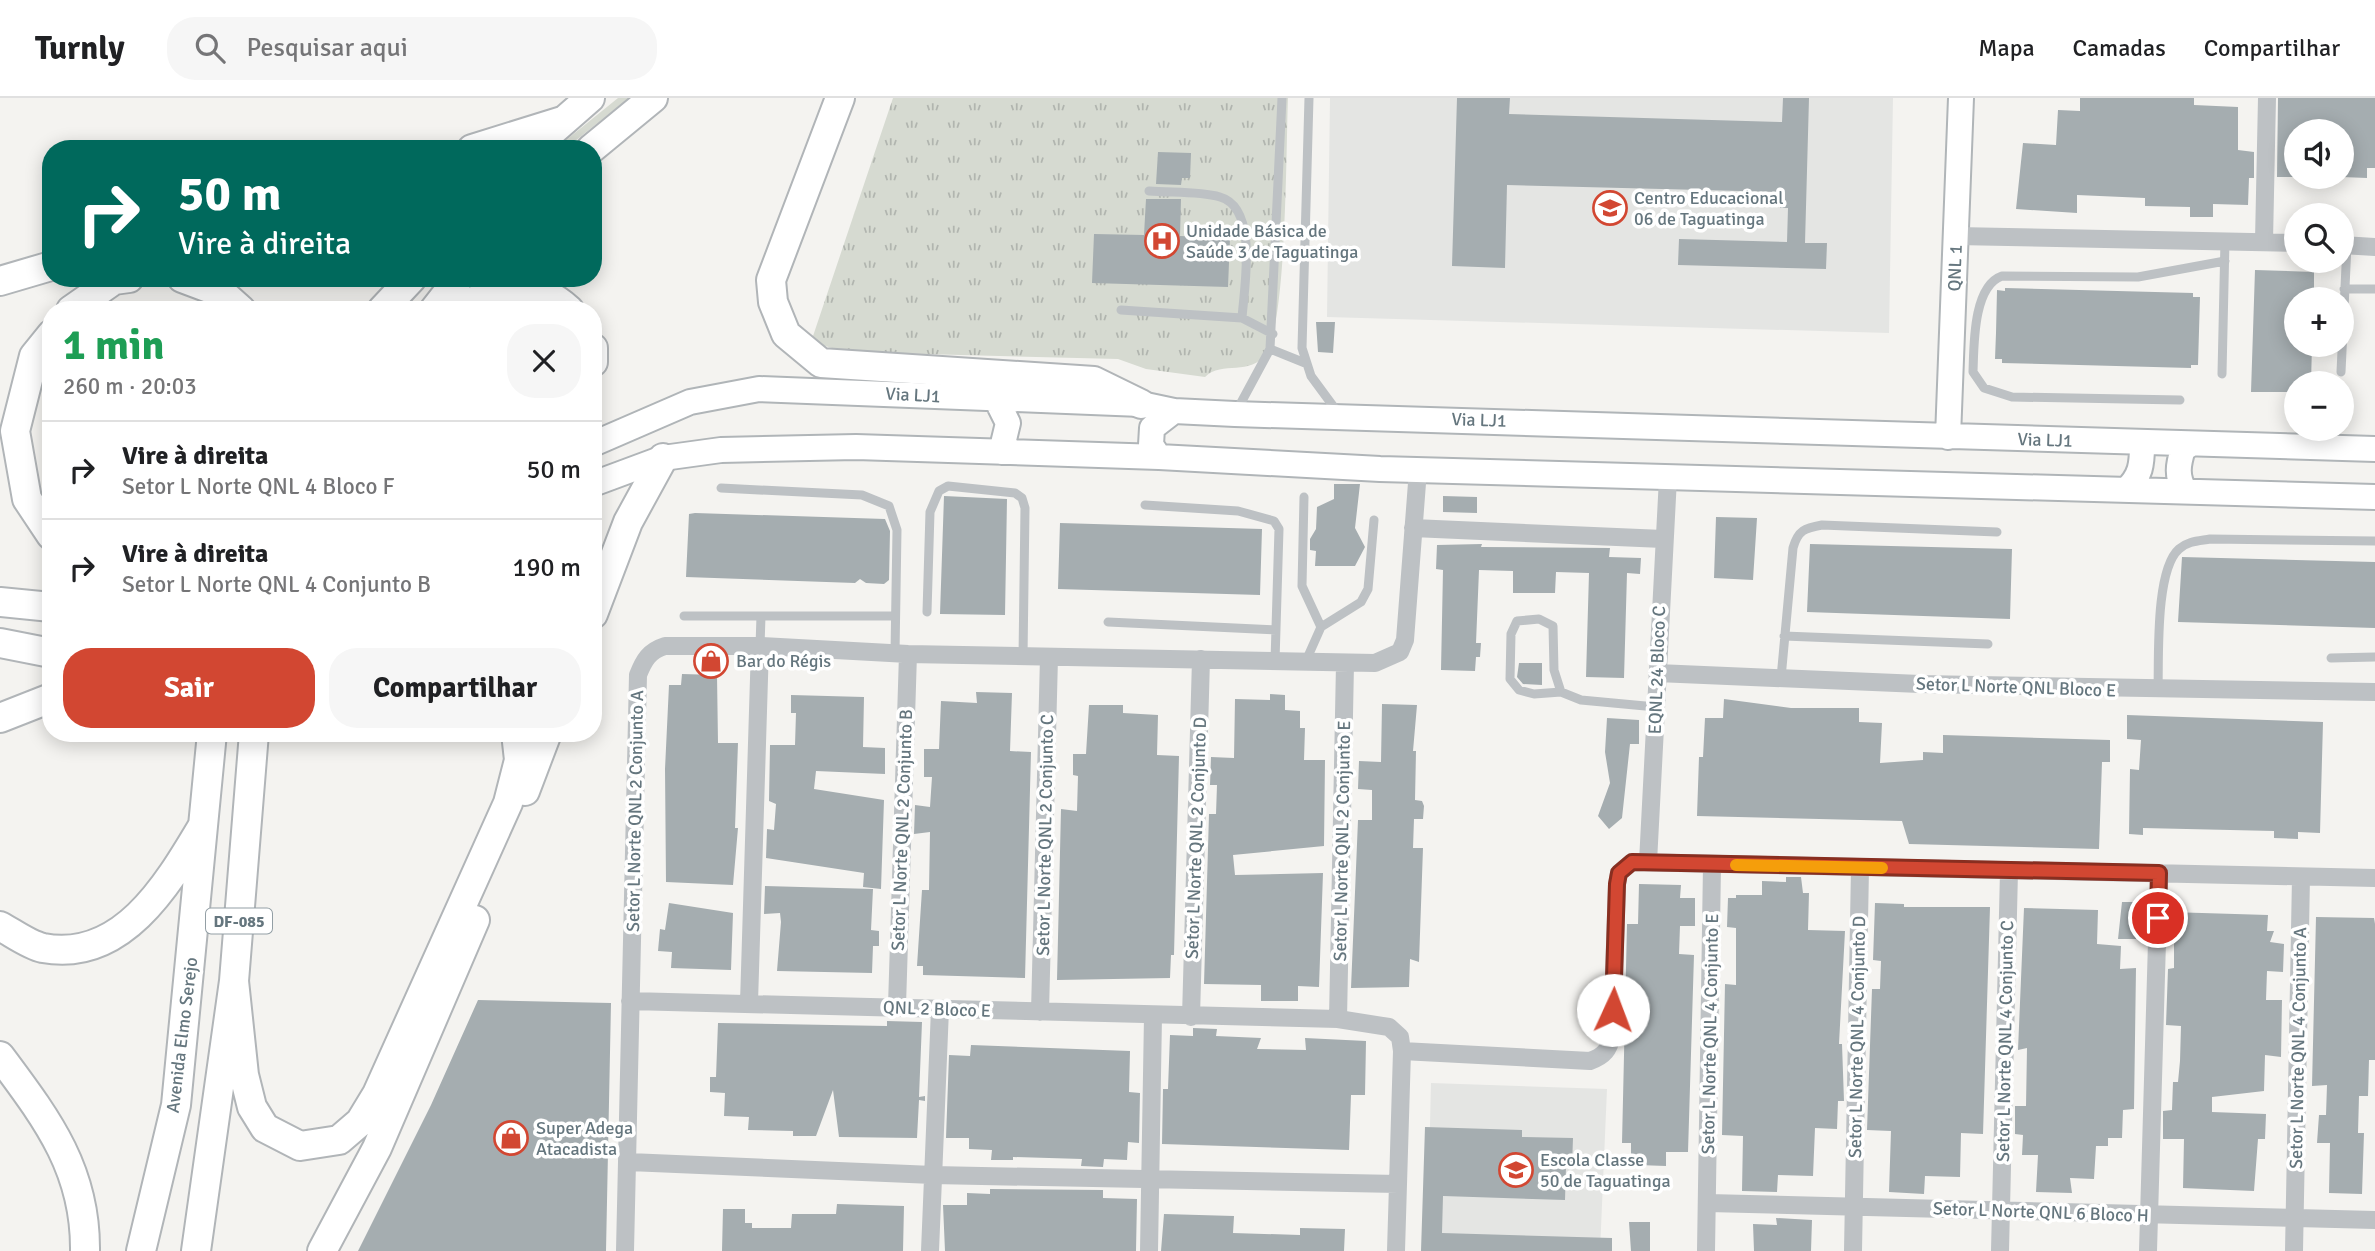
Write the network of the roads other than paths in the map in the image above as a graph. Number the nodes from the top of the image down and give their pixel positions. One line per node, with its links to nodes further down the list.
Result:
1 (590, 98): 8 (main road)
2 (653, 98): 11 (main road)
3 (840, 98): 43 (main road)
4 (1282, 98): 36 (lane)
5 (1309, 98): 39 (lane)
6 (1961, 98): 13 (main road, QNL 1)
7 (2266, 98): 15 (street)
8 (562, 121): 9 (main road); 10 (main road)
9 (501, 140)
10 (544, 140)
11 (602, 140)
12 (1149, 191): 35 (lane)
13 (1956, 236): 14 (street); 47 (main road, QNL 1)
14 (2225, 240): 15 (street); 19 (lane)
15 (2264, 241): 16 (street)
16 (2284, 242)
17 (2354, 246): 18 (street)
18 (2375, 247)
19 (2225, 261): 40 (lane); 42 (lane)
20 (42, 269): 21 (main road)
21 (0, 281)
22 (104, 287): 28 (main road)
23 (206, 287): 29 (main road)
24 (404, 287): 30 (main road)
25 (452, 287): 31 (main road)
26 (2354, 289): 27 (lane)
27 (2375, 289)
28 (84, 301)
29 (231, 301)
30 (390, 301)
31 (441, 301)
32 (473, 301): 33 (main road)
33 (559, 301)
34 (1121, 310): 35 (lane)
35 (1242, 318): 36 (lane)
36 (1273, 334): 38 (lane)
37 (42, 346): 65 (main road)
38 (1270, 349): 39 (lane); 45 (lane)
39 (1305, 363): 46 (lane)
40 (2222, 374)
41 (996, 399): 43 (main road, Via LJ1); 48 (main road, Via LJ1); 52 (main road)
42 (2180, 400)
43 (1141, 404): 44 (main road, Via LJ1)
44 (1174, 411): 45 (main road, Via LJ1); 53 (main road)
45 (1235, 414): 46 (main road, Via LJ1)
46 (1340, 415): 47 (main road, Via LJ1)
47 (1948, 437): 49 (main road, Via LJ1)
48 (602, 440)
49 (2134, 443): 50 (main road, Via LJ1); 59 (main road)
50 (2191, 444): 51 (main road, Via LJ1); 60 (main road)
51 (2375, 449)
52 (1001, 452): 53 (main road); 54 (main road)
53 (1159, 457): 55 (main road)
54 (663, 458): 57 (main road); 70 (main road)
55 (1418, 470): 56 (main road); 66 (street)
56 (1668, 478): 59 (main road); 68 (street, EQNL 24 Bloco C)
57 (602, 481)
58 (721, 488): 76 (lane)
59 (2126, 490): 60 (main road)
60 (2185, 491): 62 (main road)
61 (1304, 497): 78 (lane)
62 (2375, 497)
63 (1145, 505): 79 (lane)
64 (1374, 520): 78 (lane)
65 (42, 522)
66 (1413, 528): 68 (street); 93 (street)
67 (1997, 532): 80 (lane)
68 (1662, 538): 94 (street, EQNL 24 Bloco C)
69 (2375, 541): 96 (lane)
70 (602, 590)
71 (0, 603): 72 (main road)
72 (42, 606)
73 (927, 612): 86 (lane)
74 (684, 616): 75 (lane)
75 (761, 616): 76 (lane); 83 (lane)
76 (895, 616): 85 (lane)
77 (1108, 622): 79 (lane)
78 (1321, 627): 92 (lane)
79 (1276, 630): 91 (lane)
80 (1784, 636): 82 (lane); 95 (lane)
81 (0, 643): 84 (main road)
82 (1989, 644)
83 (760, 646): 85 (street, Setor L Norte QNL 2 Conjunto A); 116 (street, Setor L Norte QNL 2 Conjunto A); 117 (street)
84 (42, 651)
85 (901, 654): 86 (street, Setor L Norte QNL 2 Conjunto A); 118 (street, Setor L Norte QNL 2 Conjunto B)
86 (1023, 657): 87 (street, Setor L Norte QNL 2 Conjunto A)
87 (1049, 657): 90 (street, Setor L Norte QNL 2 Conjunto A); 120 (street, Setor L Norte QNL 2 Conjunto C)
88 (2375, 657): 89 (lane)
89 (2331, 658)
90 (1201, 659): 91 (street); 122 (street, Setor L Norte QNL 2 Conjunto D)
91 (1275, 662): 92 (street)
92 (1305, 663): 93 (street)
93 (1345, 664): 123 (street, Setor L Norte QNL 2 Conjunto E)
94 (1657, 673): 95 (street, Setor L Norte QNL Bloco E); 100 (street, EQNL 24 Bloco C)
95 (1781, 678): 96 (street, Setor L Norte QNL Bloco E)
96 (2158, 690): 98 (street, Setor L Norte QNL Bloco E)
97 (1562, 692): 97 (lane); 100 (lane)
98 (2375, 692)
99 (42, 702): 101 (main road)
100 (1656, 707): 107 (street, EQNL 24 Bloco C)
101 (0, 718)
102 (212, 742): 106 (main road, Avenida Elmo Serejo / DF-085)
103 (254, 742): 115 (main road, DF-085)
104 (517, 742): 115 (main road)
105 (543, 742): 139 (main road)
106 (206, 818): 114 (main road); 137 (main road, Avenida Elmo Serejo / DF-085)
107 (1648, 862): 108 (street); 124 (street, QNL 2 Bloco E)
108 (1712, 864): 109 (street); 130 (street, Setor L Norte QNL 4 Conjunto E)
109 (1860, 868): 110 (street); 131 (street, Setor L Norte QNL 4 Conjunto D)
110 (2009, 871): 111 (street); 132 (street, Setor L Norte QNL 4 Conjunto C)
111 (2159, 873): 112 (street); 133 (street)
112 (2301, 877): 113 (street); 134 (street, Setor L Norte QNL 4 Conjunto A)
113 (2375, 877)
114 (0, 926)
115 (234, 981): 138 (main road, DF-085)
116 (630, 1001): 117 (street, QNL 2 Bloco E); 126 (street)
117 (748, 1003): 118 (street, QNL 2 Bloco E)
118 (897, 1006): 119 (street, QNL 2 Bloco E)
119 (940, 1009): 120 (street, QNL 2 Bloco E); 127 (street)
120 (1040, 1012): 121 (street, QNL 2 Bloco E)
121 (1153, 1016): 122 (street, QNL 2 Bloco E); 128 (street)
122 (1191, 1017): 123 (street, QNL 2 Bloco E)
123 (1338, 1019): 124 (street, QNL 2 Bloco E)
124 (1401, 1044): 129 (street)
125 (0, 1056): 136 (main road)
126 (629, 1162): 127 (street); 140 (street)
127 (933, 1175): 128 (street); 141 (street)
128 (1150, 1179): 129 (street); 142 (street)
129 (1398, 1184): 143 (street)
130 (1708, 1203): 131 (street, Setor L Norte QNL 6 Bloco H); 144 (street, Setor L Norte QNL 4 Conjunto E)
131 (1855, 1206): 132 (street, Setor L Norte QNL 6 Bloco H); 145 (street, Setor L Norte QNL 4 Conjunto D)
132 (2001, 1210): 133 (street, Setor L Norte QNL 6 Bloco H); 146 (street, Setor L Norte QNL 4 Conjunto C)
133 (2150, 1215): 134 (street, Setor L Norte QNL 6 Bloco H); 147 (street)
134 (2295, 1218): 135 (street, Setor L Norte QNL 6 Bloco H); 148 (street, Setor L Norte QNL 4 Conjunto A)
135 (2375, 1220)
136 (85, 1251)
137 (141, 1251)
138 (196, 1251)
139 (322, 1251)
140 (625, 1251)
141 (930, 1251)
142 (1149, 1251)
143 (1396, 1251)
144 (1706, 1251)
145 (1853, 1251)
146 (2000, 1251)
147 (2148, 1251)
148 (2294, 1251)

